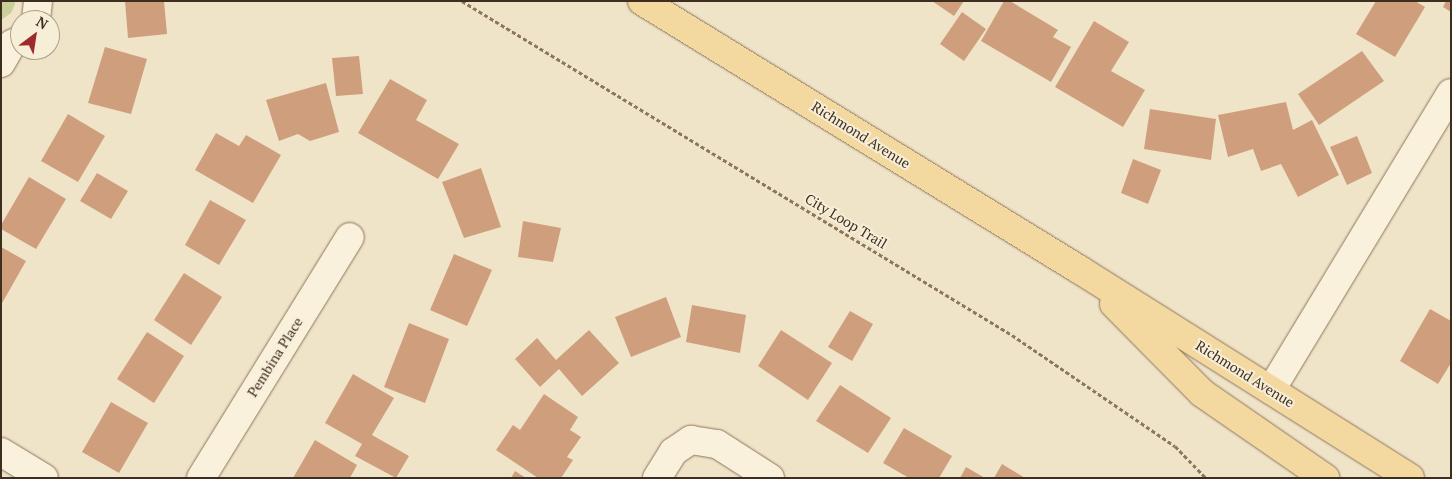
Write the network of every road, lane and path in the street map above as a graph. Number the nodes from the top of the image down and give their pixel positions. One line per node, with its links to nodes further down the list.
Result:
1 (462, 1): 12 (path, City Loop Trail)
2 (642, 1): 5 (main road, Richmond Avenue)
3 (1451, 93): 6 (street)
4 (350, 237): 9 (street, Pembina Place)
5 (1080, 270): 6 (main road, Richmond Avenue); 13 (main road, Richmond Avenue)
6 (1271, 390): 14 (main road, Richmond Avenue)
7 (1, 452): 8 (street)
8 (44, 478)
9 (201, 478)
10 (657, 478): 11 (street)
11 (770, 478)
12 (1206, 478)
13 (1325, 478)
14 (1410, 478)

